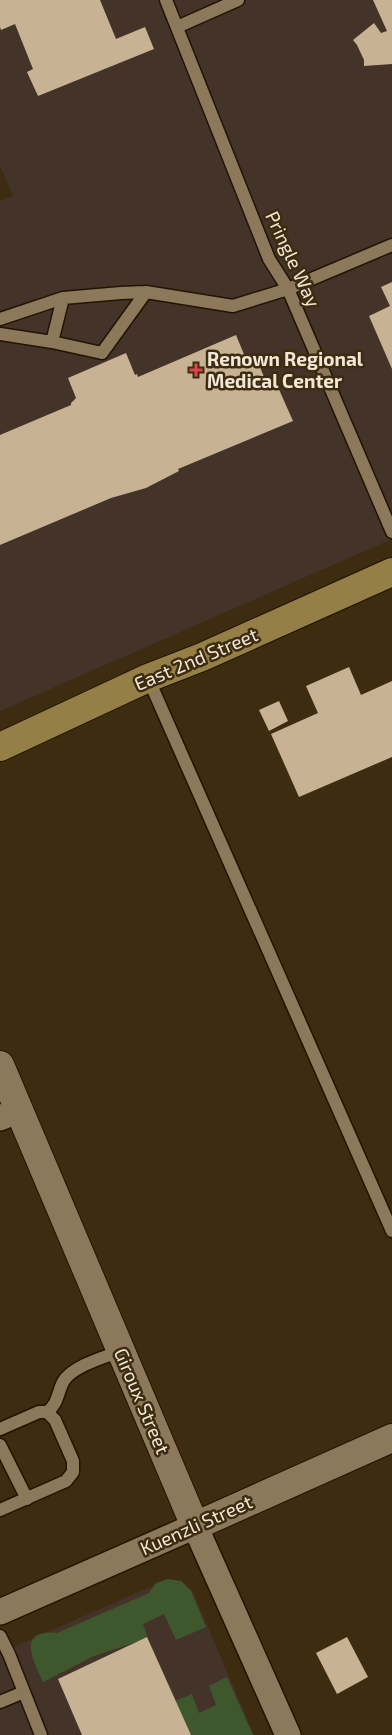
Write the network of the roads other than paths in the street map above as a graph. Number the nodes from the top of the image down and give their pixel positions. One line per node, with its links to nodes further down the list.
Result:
1 (166, 0): 3 (lane, Pringle Way)
2 (238, 0): 3 (lane)
3 (177, 26): 5 (lane, Pringle Way)
4 (392, 244): 5 (lane)
5 (288, 289): 6 (lane); 11 (lane, Pringle Way)
6 (146, 292): 7 (lane); 10 (lane)
7 (63, 298): 8 (lane); 10 (lane)
8 (0, 320)
9 (0, 334): 10 (lane)
10 (52, 342)
11 (392, 532)
12 (392, 572): 13 (main road, East 2nd Street)
13 (148, 678): 14 (main road, East 2nd Street); 17 (lane)
14 (2, 740)
15 (0, 1065): 16 (street, Giroux Street)
16 (9, 1114): 18 (street, Giroux Street)
17 (392, 1231)
18 (121, 1350): 19 (lane); 25 (street, Giroux Street)
19 (47, 1412): 20 (lane); 23 (lane)
20 (0, 1429)
21 (392, 1438): 25 (street, Kuenzli Street)
22 (0, 1445): 23 (lane)
23 (26, 1499): 24 (lane)
24 (0, 1510)
25 (195, 1526): 26 (street, Kuenzli Street); 31 (street, Giroux Street)
26 (0, 1612)
27 (0, 1636): 28 (lane)
28 (24, 1692): 29 (lane); 30 (lane)
29 (0, 1702)
30 (40, 1735)
31 (288, 1735)

